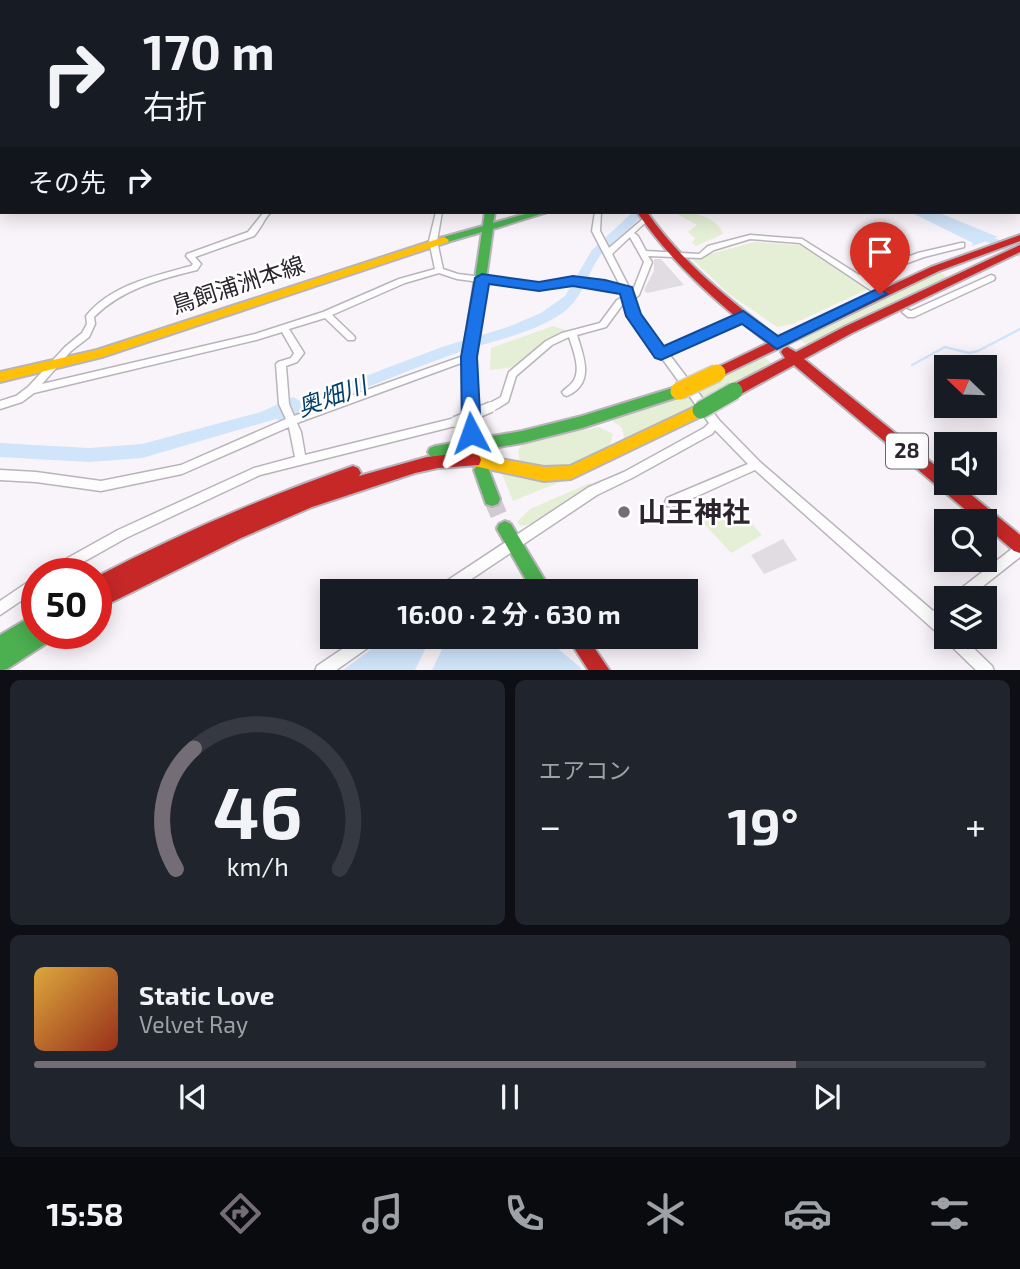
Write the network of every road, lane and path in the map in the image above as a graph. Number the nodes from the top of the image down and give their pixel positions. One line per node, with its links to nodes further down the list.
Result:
1 (265, 214): 15 (street)
2 (439, 214): 9 (street)
3 (527, 214): 6 (main road, 鳥飼浦洲本線)
4 (598, 214): 12 (street)
5 (644, 215): 7 (street); 14 (main road)
6 (489, 219): 9 (main road, 鳥飼浦洲本線); 17 (main road)
7 (630, 234): 12 (street); 13 (street)
8 (1016, 243): 28 (main road); 31 (main road)
9 (433, 244): 16 (street); 32 (main road, 鳥飼浦洲本線)
10 (961, 245): 18 (street)
11 (185, 246): 15 (street)
12 (607, 252): 21 (street)
13 (644, 253): 14 (street); 21 (street)
14 (674, 254): 18 (street); 24 (main road)
15 (190, 256): 32 (street)
16 (439, 270): 17 (street); 23 (street)
17 (482, 278): 21 (street); 30 (main road)
18 (859, 278): 20 (street)
19 (991, 278): 22 (street)
20 (872, 288)
21 (628, 294): 26 (street); 29 (street)
22 (906, 312)
23 (326, 314): 25 (street); 27 (street)
24 (743, 317): 28 (main road); 29 (street)
25 (284, 328): 34 (street); 37 (street)
26 (572, 334): 35 (street); 40 (street, bridge)
27 (351, 338)
28 (777, 344): 31 (main road, 28); 49 (main road, bridge)
29 (661, 354): 38 (street)
30 (469, 357): 37 (street); 39 (main road)
31 (794, 358): 47 (main road, 28); 53 (main road, bridge)
32 (57, 364): 33 (main road, 鳥飼浦洲本線); 34 (street)
33 (0, 377)
34 (31, 390): 36 (street)
35 (567, 392)
36 (0, 404)
37 (292, 421): 40 (street); 43 (street)
38 (715, 423): 41 (street); 46 (street)
39 (471, 433)
40 (301, 460): 48 (street)
41 (756, 465): 45 (street); 56 (street)
42 (482, 470): 44 (main road)
43 (0, 475)
44 (492, 499)
45 (671, 502)
46 (509, 537): 50 (street); 51 (main road)
47 (1018, 548): 52 (street)
48 (79, 558)
49 (112, 579)
50 (456, 579)
51 (535, 579)
52 (972, 586)
53 (112, 593)
54 (21, 594): 55 (street)
55 (0, 609)
56 (933, 618)
57 (21, 632): 58 (main road)
58 (0, 646)
59 (21, 648): 63 (main road)
60 (353, 649): 64 (street)
61 (585, 649): 65 (main road)
62 (965, 649): 66 (street)
63 (0, 662)
64 (321, 670)
65 (601, 670)
66 (987, 670)

